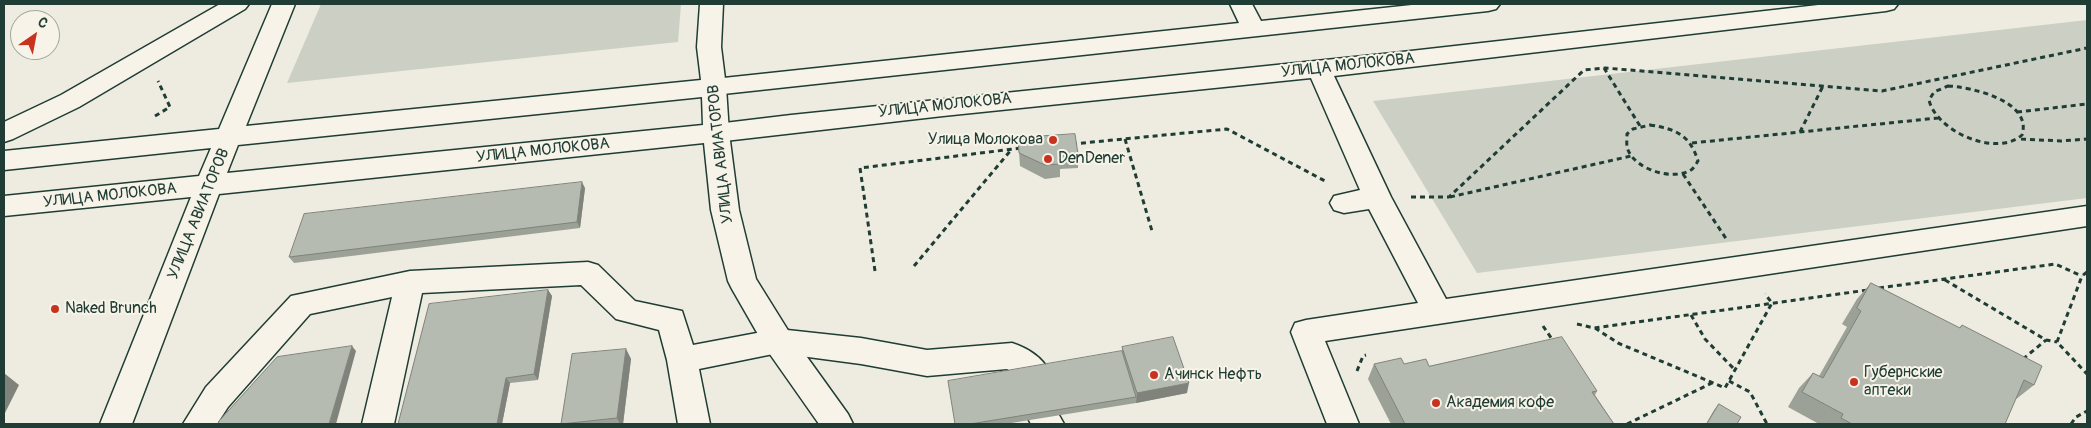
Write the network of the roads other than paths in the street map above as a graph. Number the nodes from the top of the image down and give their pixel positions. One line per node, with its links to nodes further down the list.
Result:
1 (237, 4): 10 (main road)
2 (283, 4): 12 (main road, УЛИЦА АВИАТОРОВ)
3 (712, 4): 9 (main road, УЛИЦА АВИАТОРОВ)
4 (1241, 4): 7 (main road)
5 (1488, 4): 7 (main road)
6 (1886, 4): 8 (main road, УЛИЦА МОЛОКОВА)
7 (1254, 30): 9 (main road)
8 (1319, 69): 11 (main road, УЛИЦА МОЛОКОВА); 18 (main road)
9 (714, 87): 11 (main road, УЛИЦА АВИАТОРОВ); 12 (main road)
10 (4, 133)
11 (716, 133): 14 (main road, УЛИЦА МОЛОКОВА); 19 (main road, УЛИЦА АВИАТОРОВ)
12 (229, 137): 13 (main road); 14 (main road, УЛИЦА АВИАТОРОВ)
13 (4, 160)
14 (208, 186): 15 (main road, УЛИЦА МОЛОКОВА); 22 (main road, УЛИЦА АВИАТОРОВ)
15 (4, 206)
16 (2087, 216): 18 (main road)
17 (410, 282): 20 (main road); 23 (main road); 24 (main road)
18 (1438, 312): 27 (main road)
19 (778, 341): 20 (main road); 21 (main road); 26 (main road, УЛИЦА АВИАТОРОВ)
20 (682, 360): 25 (main road)
21 (1034, 371)
22 (116, 424)
23 (199, 424)
24 (378, 424)
25 (694, 424)
26 (837, 424)
27 (1342, 424)

